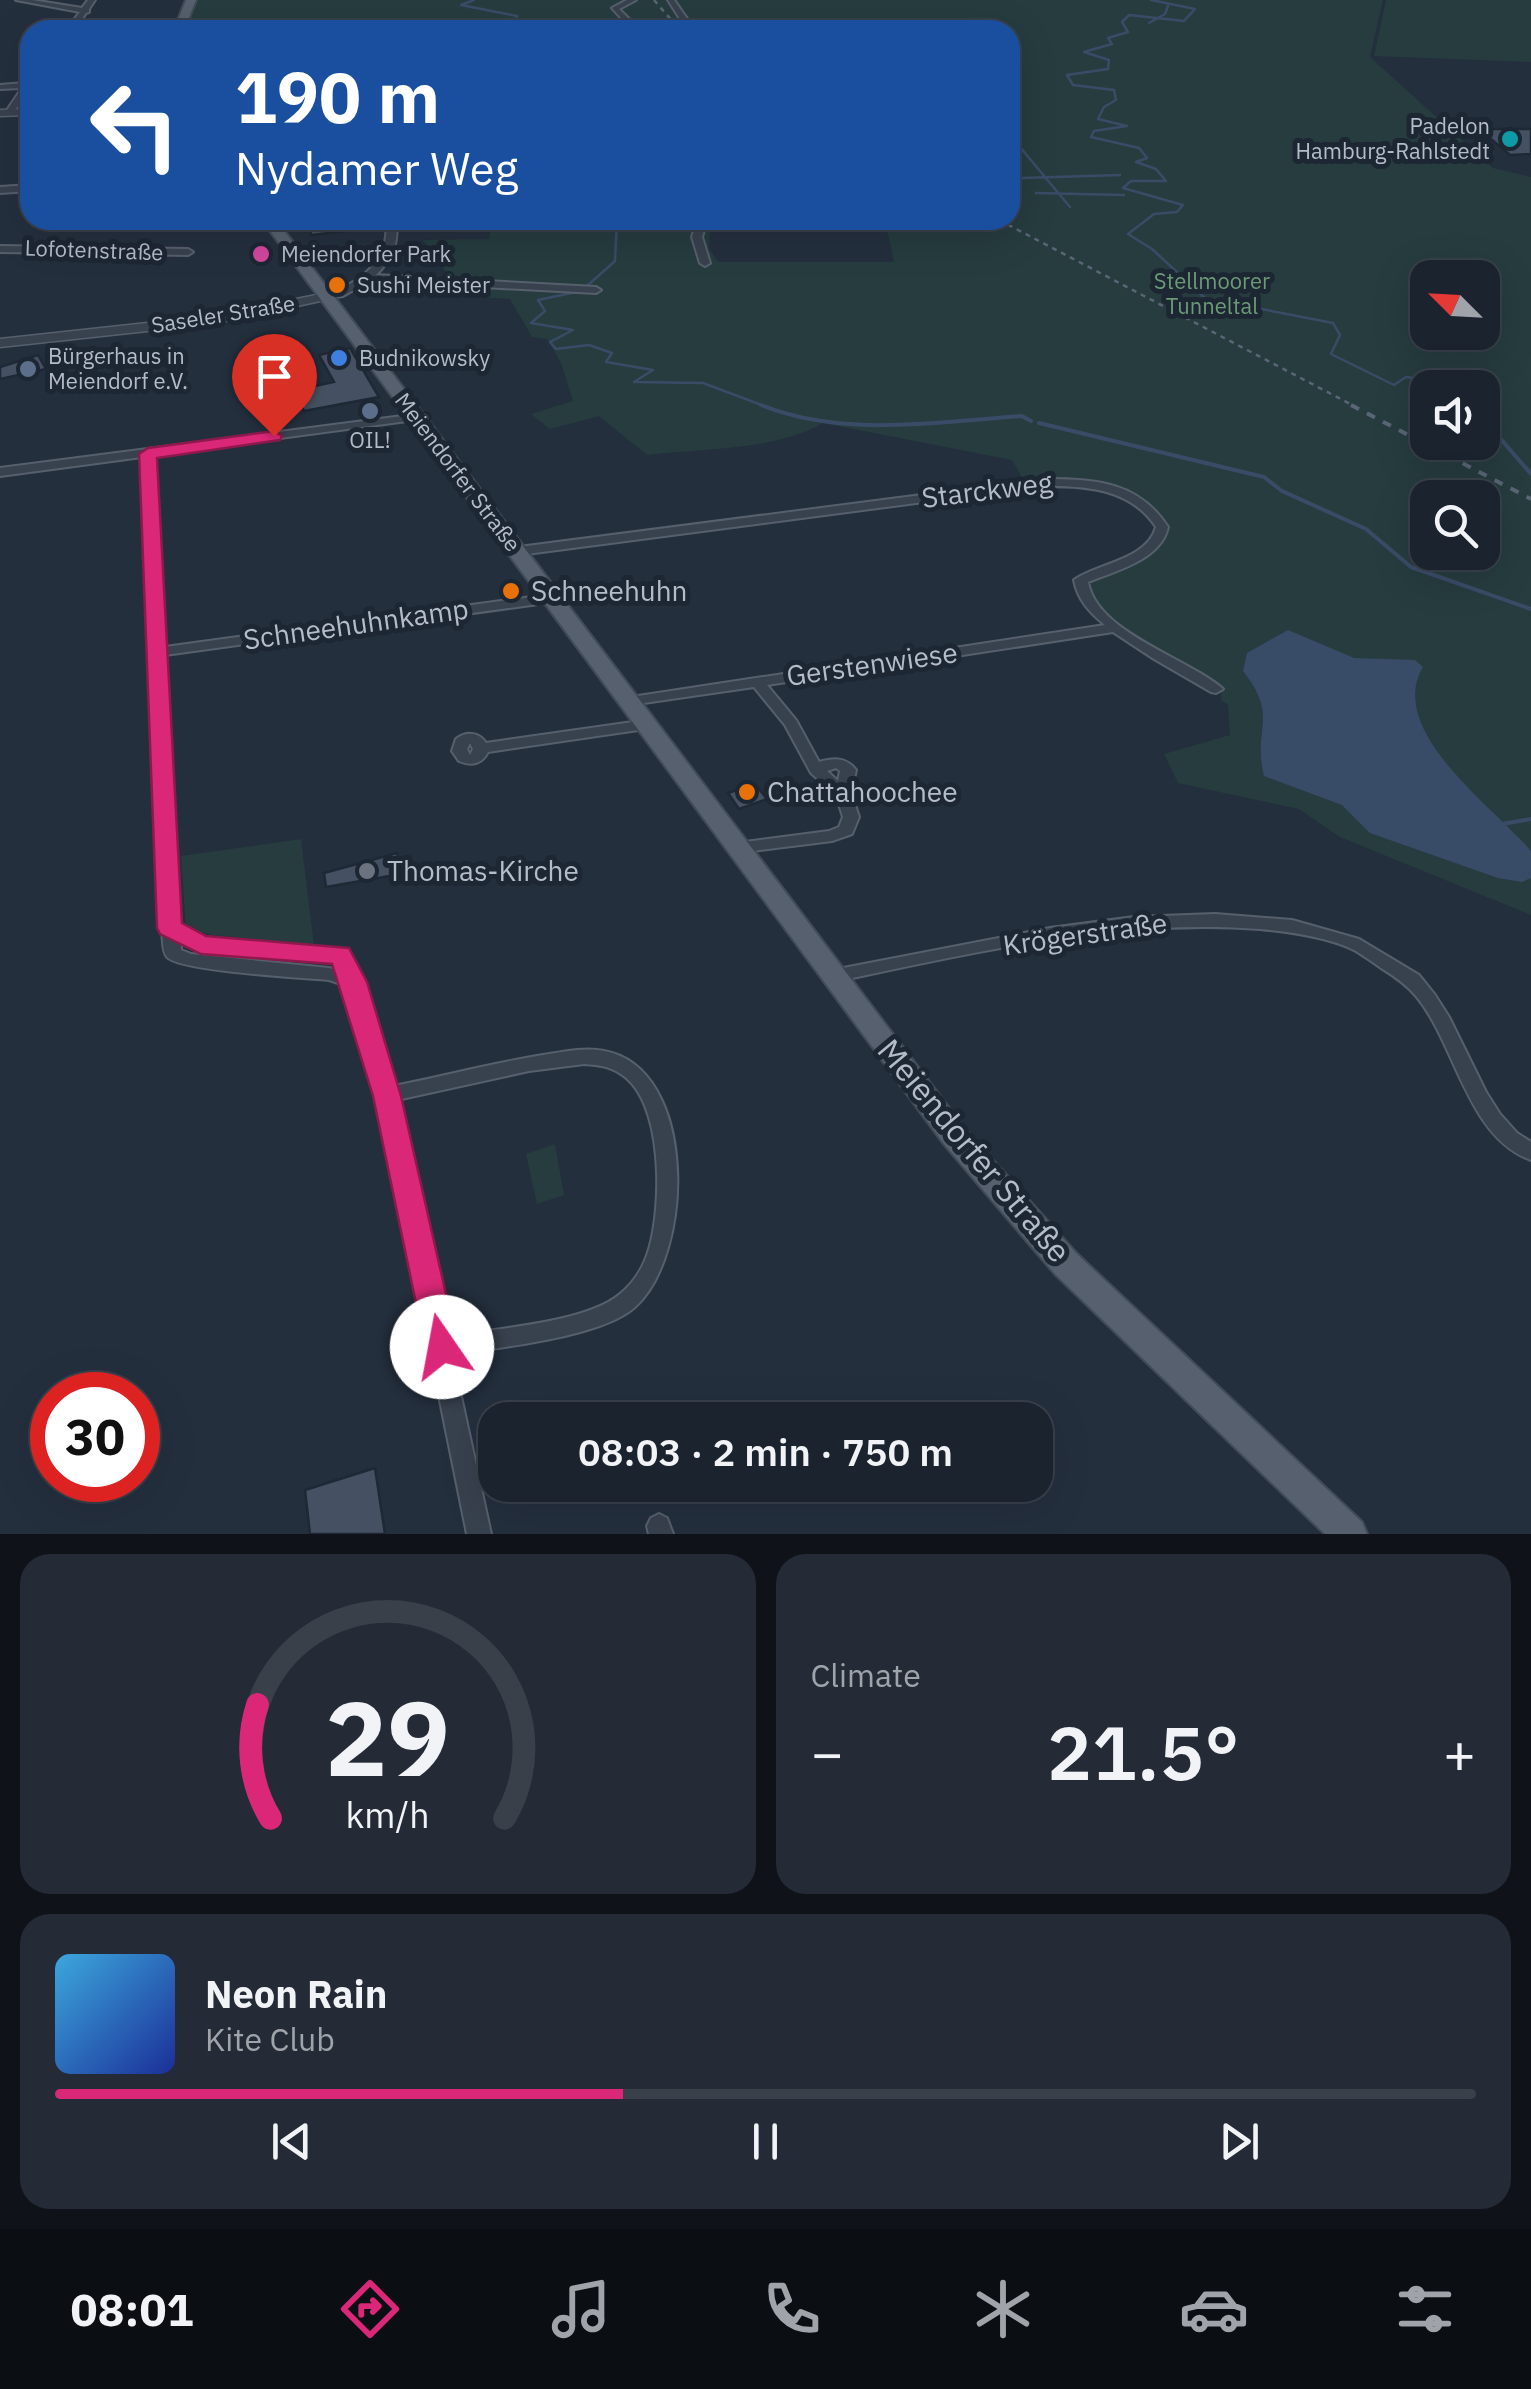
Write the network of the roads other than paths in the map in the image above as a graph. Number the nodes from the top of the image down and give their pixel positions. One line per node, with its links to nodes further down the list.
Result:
1 (25, 0): 4 (street)
2 (92, 0): 4 (street)
3 (632, 0): 6 (street)
4 (86, 10): 5 (street)
5 (78, 20)
6 (626, 20)
7 (276, 230): 15 (main road, Meiendorfer Straße)
8 (394, 230): 13 (street)
9 (699, 230): 12 (street)
10 (0, 249): 11 (street, Lofotenstraße)
11 (188, 252)
12 (705, 262)
13 (370, 278): 14 (street); 15 (street)
14 (596, 290)
15 (326, 297): 16 (street, Saseler Straße); 17 (main road, Meiendorfer Straße)
16 (0, 343)
17 (418, 417): 18 (street); 20 (main road, Meiendorfer Straße)
18 (148, 454): 19 (street); 23 (street)
19 (0, 472)
20 (519, 551): 21 (main road, Meiendorfer Straße); 22 (street, Starckweg)
21 (553, 598): 23 (street, Schneehuhnkamp); 26 (main road, Meiendorfer Straße)
22 (1114, 628): 24 (street, Gerstenwiese); 25 (street, Starckweg)
23 (160, 652): 31 (street)
24 (757, 681): 26 (street, Gerstenwiese); 29 (street)
25 (1216, 689)
26 (630, 701): 27 (main road, Meiendorfer Straße)
27 (647, 725): 28 (street); 29 (main road, Meiendorfer Straße)
28 (484, 748)
29 (737, 848): 30 (main road, Meiendorfer Straße)
30 (833, 976): 32 (street, Krögerstraße); 35 (main road, Meiendorfer Straße)
31 (387, 1096): 33 (street); 33 (street)
32 (1531, 1152)
33 (442, 1347): 34 (street)
34 (479, 1534)
35 (1350, 1534)

